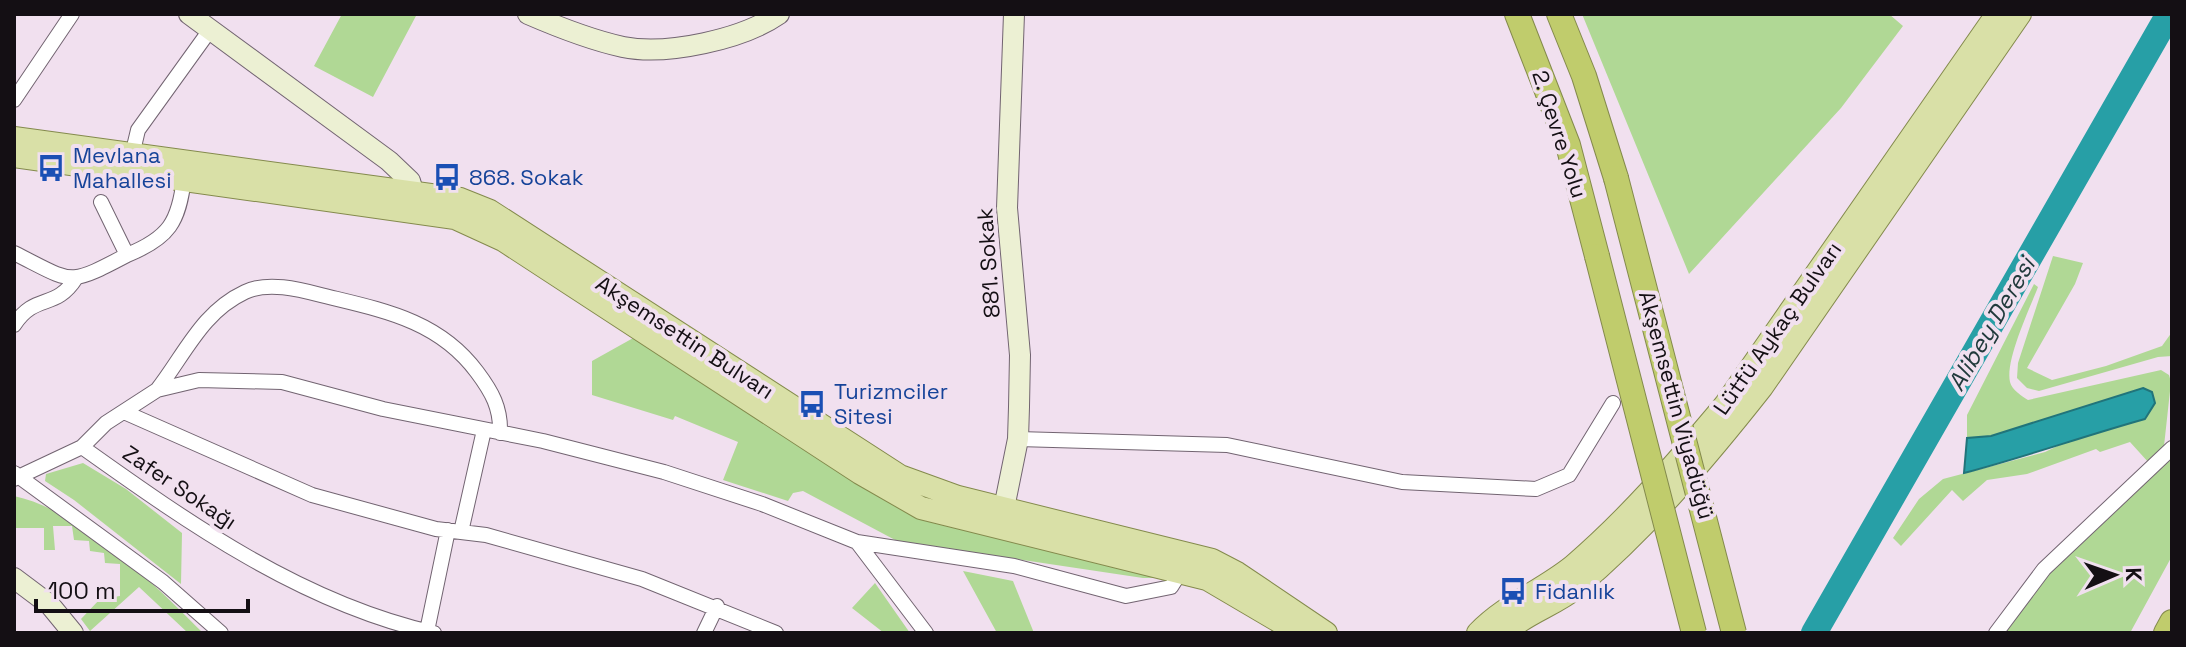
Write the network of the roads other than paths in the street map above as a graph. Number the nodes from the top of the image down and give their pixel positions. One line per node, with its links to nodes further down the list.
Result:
1 (72, 14): 11 (street)
2 (189, 14): 10 (street)
3 (528, 14): 9 (street)
4 (1014, 14): 29 (street, 881. Sokak)
5 (1517, 14): 21 (highway, 2. Çevre Yolu)
6 (1559, 14): 16 (highway, 2. Çevre Yolu)
7 (1997, 14): 49 (main road, Lütfü Aykaç Bulvarı)
8 (2020, 14): 50 (main road, Lütfü Aykaç Bulvarı)
9 (776, 15)
10 (210, 30): 13 (street); 17 (street)
11 (14, 100)
12 (14, 138): 13 (main road, Akşemsettin Bulvarı)
13 (133, 151): 17 (main road, Akşemsettin Bulvarı)
14 (14, 156): 15 (main road, Akşemsettin Bulvarı)
15 (184, 178): 17 (main road, Akşemsettin Bulvarı); 20 (street)
16 (1616, 178): 52 (highway, Akşemsettin Viyadüğü, bridge)
17 (412, 200): 33 (main road, Akşemsettin Bulvarı)
18 (101, 202): 20 (street)
19 (14, 253): 22 (street)
20 (127, 255): 22 (street)
21 (1597, 256): 51 (highway, Akşemsettin Viyadüğü, bridge)
22 (76, 278): 23 (street)
23 (14, 325)
24 (157, 390): 26 (street); 27 (street); 28 (street)
25 (1613, 403): 29 (street)
26 (124, 412): 30 (street); 34 (street)
27 (484, 430): 28 (street); 34 (street)
28 (500, 433): 35 (street)
29 (1018, 439): 33 (street, 881. Sokak)
30 (82, 447): 32 (street); 40 (street, Zafer Sokağı)
31 (2172, 448): 53 (street)
32 (16, 476): 43 (street)
33 (1002, 518): 36 (main road, Akşemsettin Bulvarı)
34 (455, 531): 38 (street); 41 (street)
35 (857, 542): 36 (street); 46 (street)
36 (1183, 562): 47 (main road, Akşemsettin Bulvarı); 48 (main road, Akşemsettin Bulvarı)
37 (14, 578): 42 (street)
38 (717, 606): 44 (street); 45 (street)
39 (2172, 622): 54 (highway)
40 (404, 630): 41 (street, Zafer Sokağı)
41 (431, 632)
42 (73, 633)
43 (221, 633)
44 (704, 633)
45 (776, 633)
46 (926, 633)
47 (1299, 633)
48 (1326, 633)
49 (1478, 633)
50 (1504, 633)
51 (1694, 633)
52 (1734, 633)
53 (1996, 633)
54 (2166, 633)

